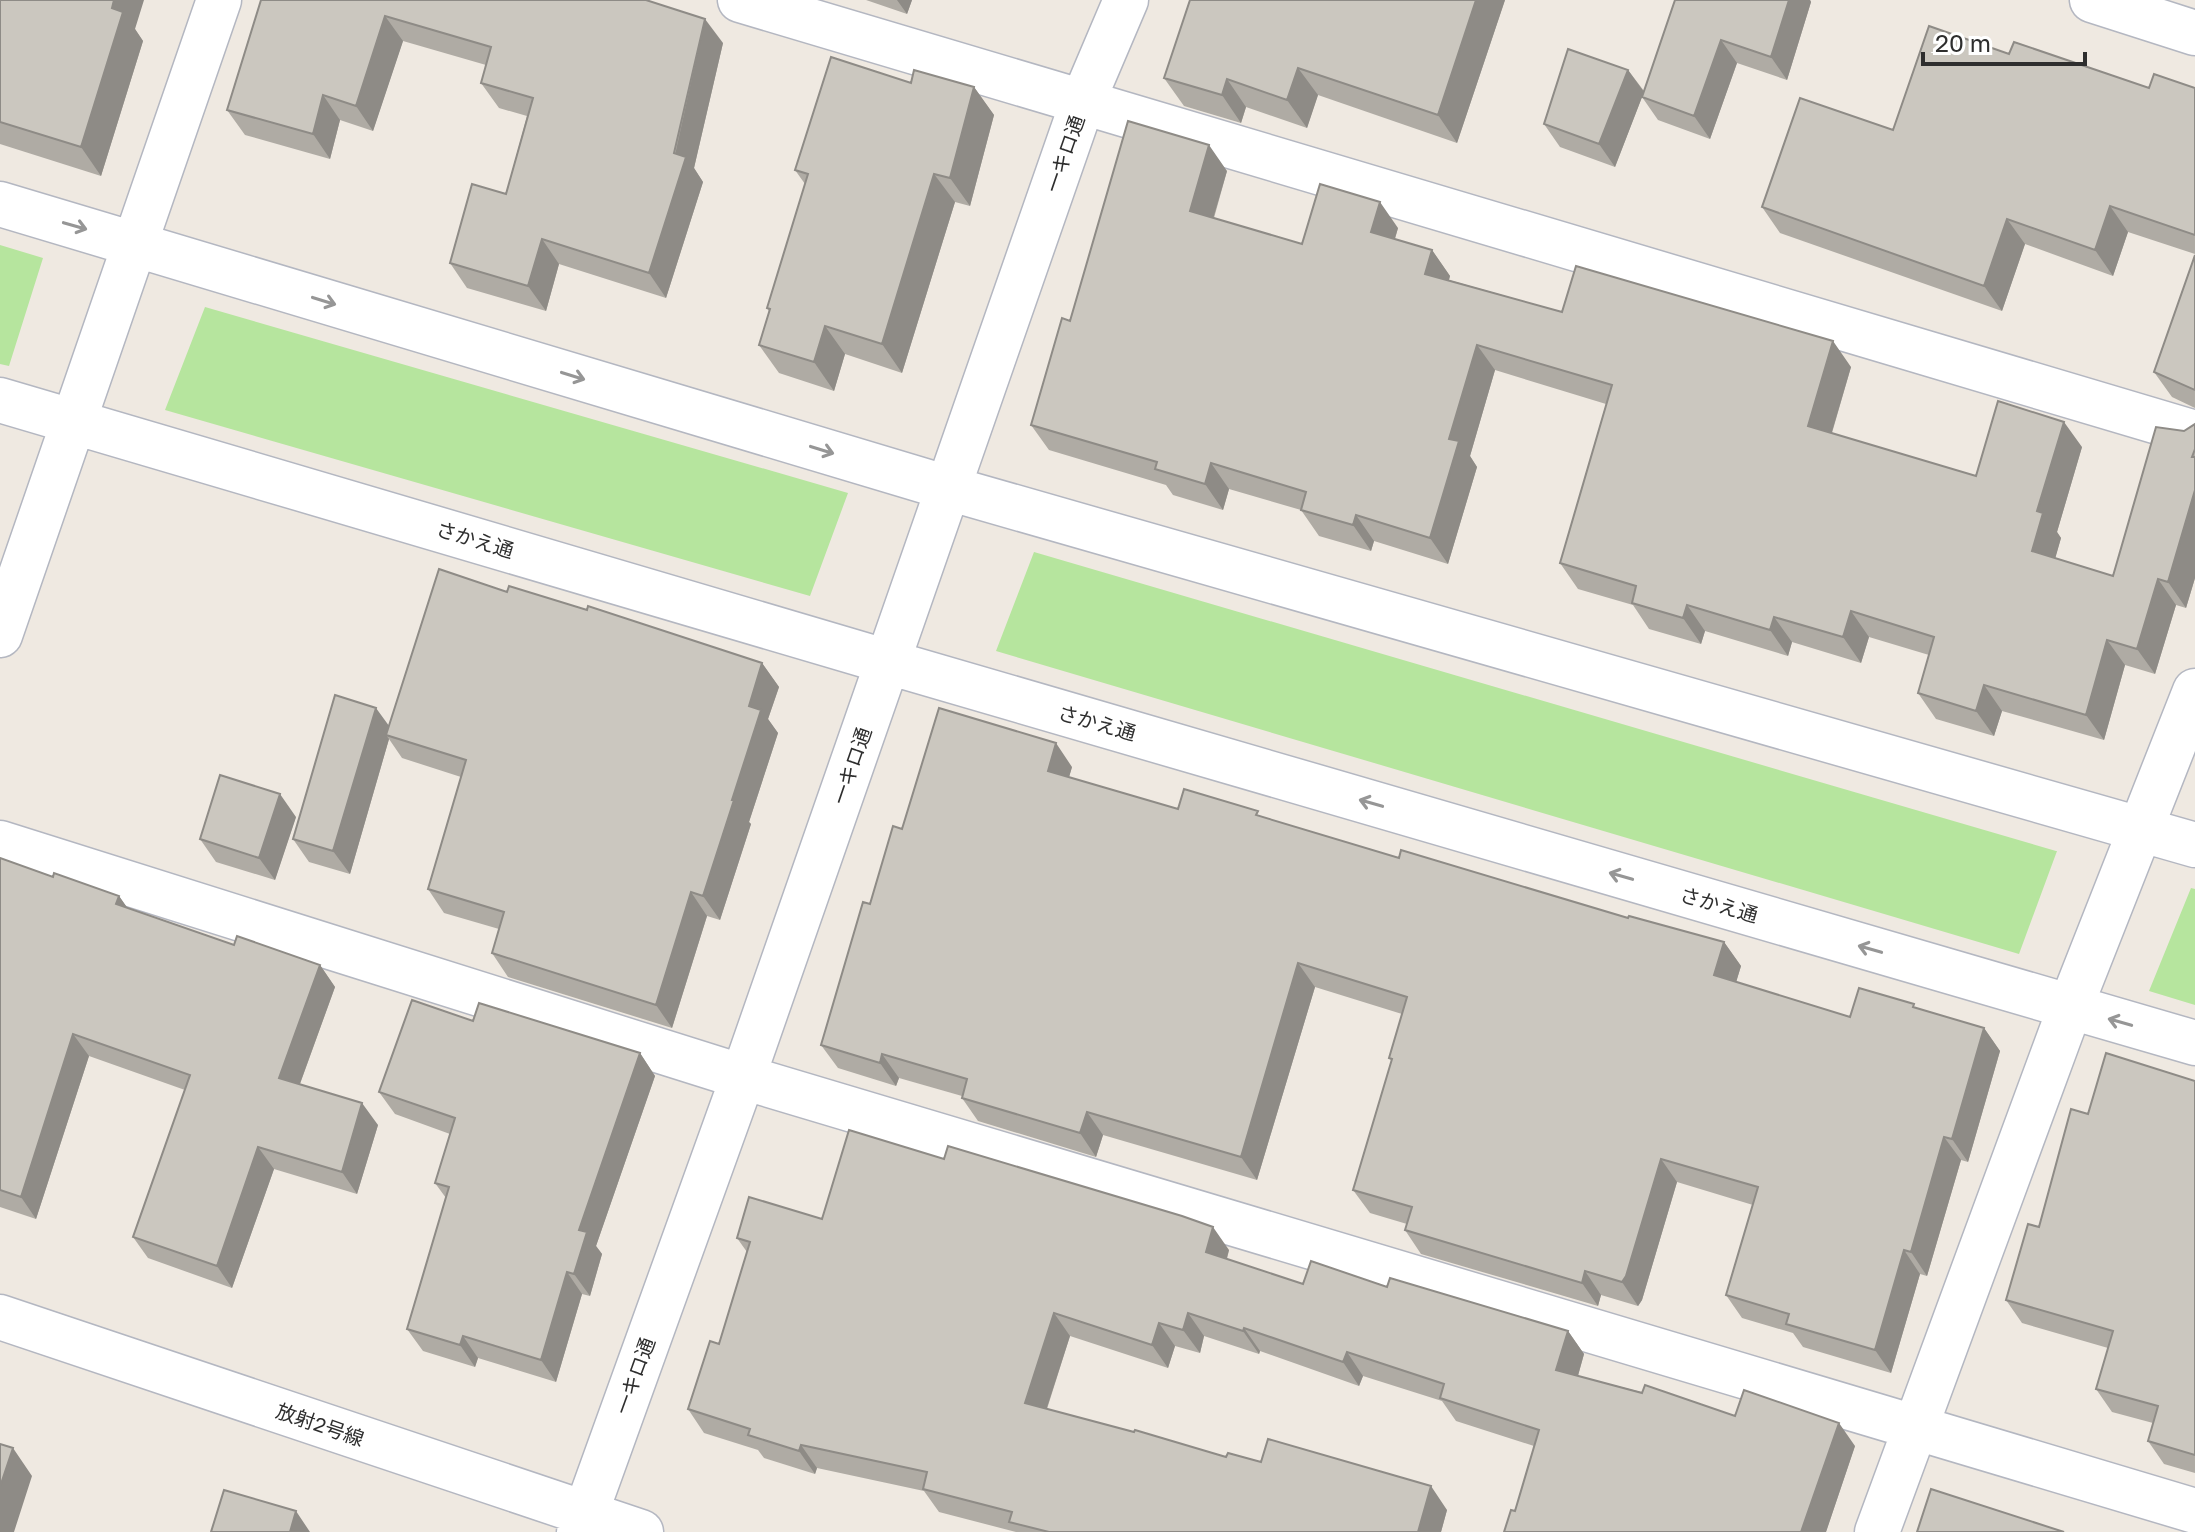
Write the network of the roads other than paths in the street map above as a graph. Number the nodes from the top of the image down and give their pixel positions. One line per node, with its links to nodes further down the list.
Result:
1 (219, 0): 8 (street)
2 (740, 0): 6 (street)
3 (1126, 0): 6 (street, 一キロ通)
4 (2092, 0): 5 (street)
5 (2195, 33)
6 (1083, 101): 11 (street); 12 (street, 一キロ通)
7 (0, 204): 8 (street, one-way to 8)
8 (135, 244): 10 (street); 12 (street, one-way to 12)
9 (0, 400): 10 (street, さかえ通)
10 (75, 421): 13 (street); 14 (street, さかえ通)
11 (2195, 433)
12 (948, 488): 14 (street, 一キロ通); 16 (street)
13 (0, 635)
14 (888, 662): 19 (street, さかえ通, one-way to 14); 21 (street, 一キロ通)
15 (2195, 691): 16 (street)
16 (2140, 830): 18 (street); 19 (street)
17 (0, 843): 21 (street)
18 (2195, 845)
19 (2070, 1008): 20 (street, さかえ通, one-way to 19); 23 (street)
20 (2195, 1043)
21 (743, 1077): 23 (street); 25 (street, 一キロ通)
22 (0, 1317): 25 (street, 放射2号線)
23 (1914, 1427): 24 (street); 27 (street)
24 (2195, 1511)
25 (582, 1523): 26 (street, 放射2号線)
26 (641, 1532)
27 (1877, 1532)

